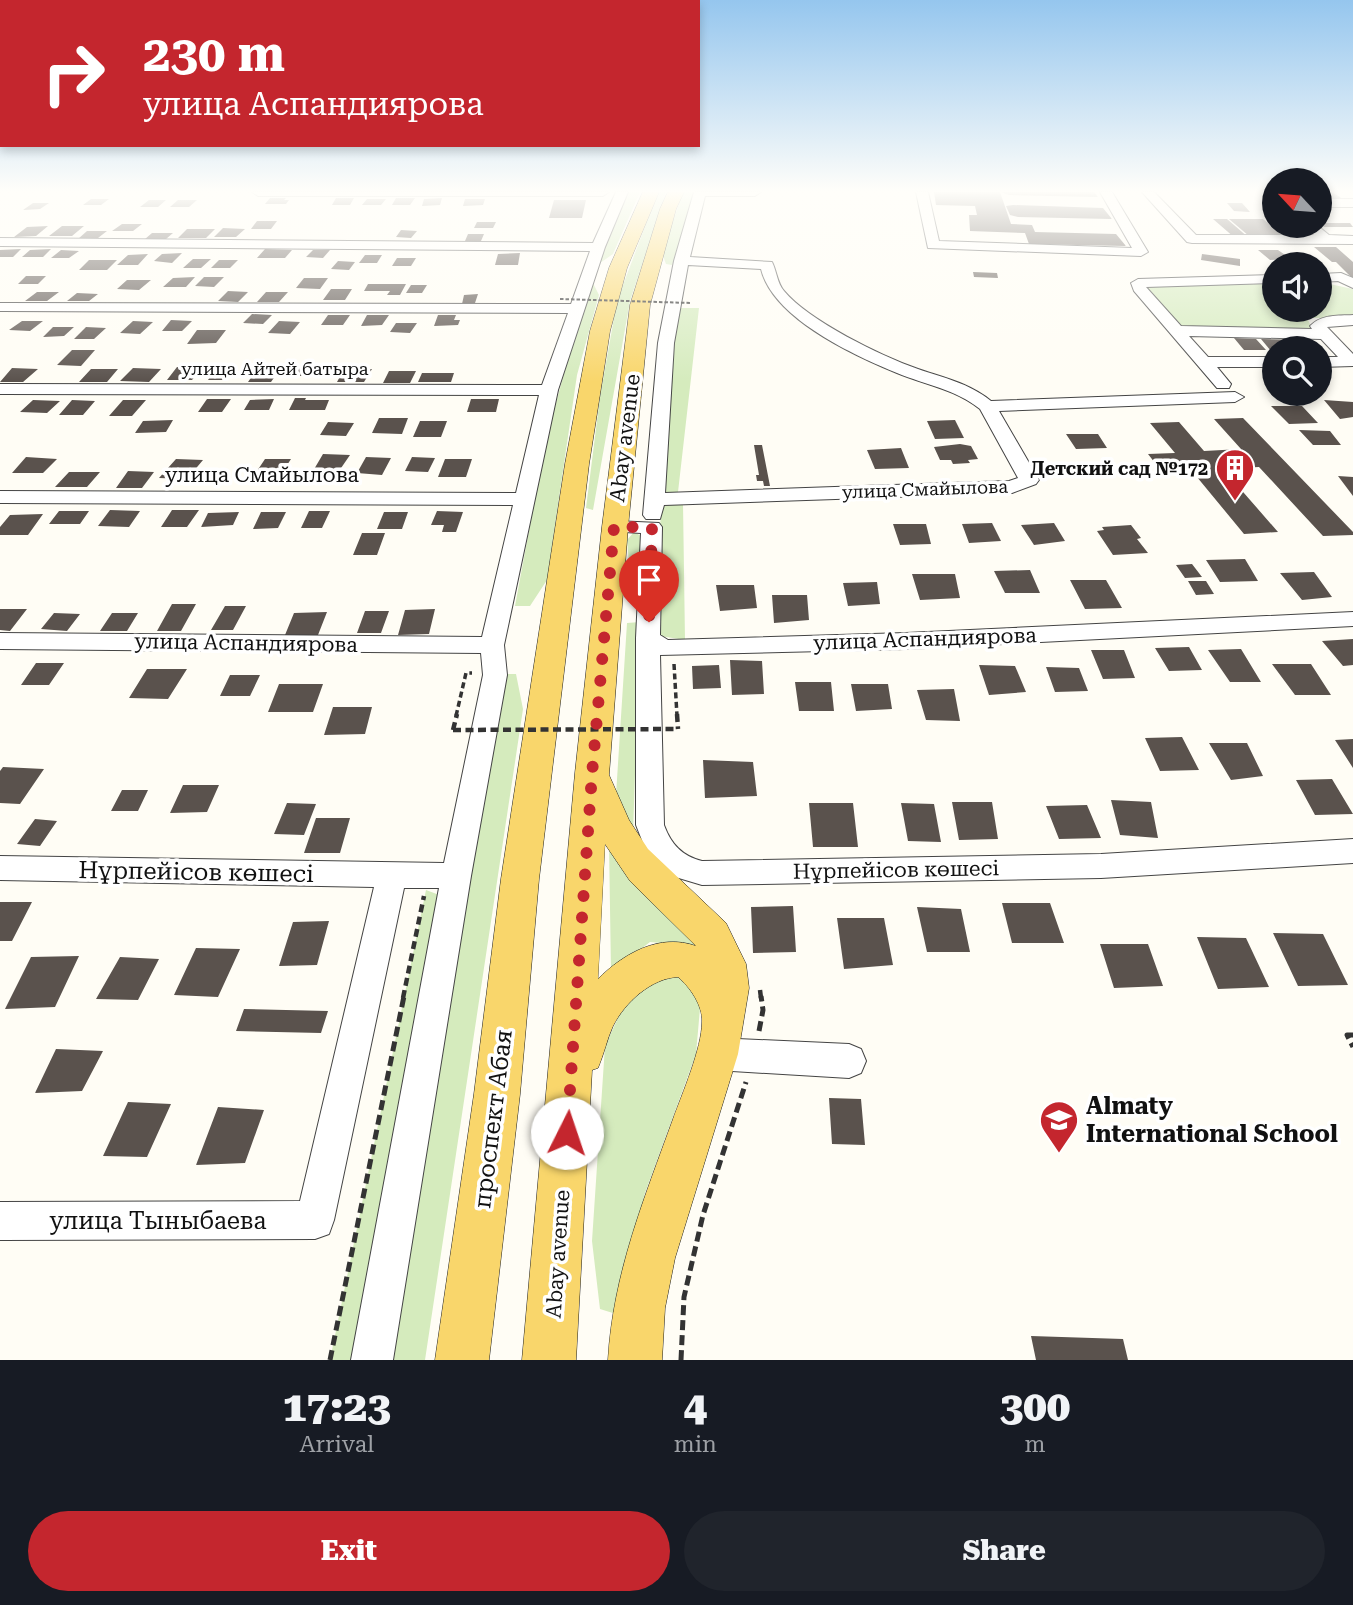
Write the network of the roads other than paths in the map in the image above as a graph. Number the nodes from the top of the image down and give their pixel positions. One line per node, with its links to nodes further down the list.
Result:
1 (588, 255): 9 (street)
2 (623, 255): 35 (main road, Abay avenue)
3 (654, 255): 24 (main road, Abay avenue)
4 (682, 255): 5 (street)
5 (681, 261): 20 (street); 23 (street)
6 (1332, 277): 8 (street)
7 (1262, 279): 12 (street)
8 (1353, 284)
9 (568, 304): 10 (street); 19 (street)
10 (0, 307)
11 (1353, 320): 13 (street)
12 (1177, 331): 13 (street); 15 (street)
13 (1322, 334)
14 (1332, 344): 17 (street)
15 (1204, 362): 16 (street); 20 (street)
16 (1262, 362)
17 (1332, 362)
18 (0, 389): 19 (street, улица Айтей батыра)
19 (549, 390): 22 (street)
20 (987, 406): 23 (street, улица Смайылова)
21 (0, 498): 22 (street, улица Смайылова)
22 (523, 499): 29 (street)
23 (654, 499): 25 (street)
24 (614, 527): 25 (street); 30 (main road, Abay avenue)
25 (652, 527): 27 (street)
26 (1353, 619): 27 (street, улица Аспандиярова)
27 (648, 638): 31 (street, Нұрпейісов көшесі)
28 (0, 641): 29 (street, улица Аспандиярова)
29 (492, 645): 34 (street)
30 (592, 774): 36 (main road); 38 (main road, Abay avenue)
31 (1353, 851)
32 (0, 868): 33 (street, Нұрпейісов көшесі)
33 (392, 875): 34 (street, Нұрпейісов көшесі); 39 (street, улица Тыныбаева)
34 (442, 877): 40 (street)
35 (520, 879): 41 (main road, проспект Абая)
36 (720, 1040): 37 (street); 38 (main road); 43 (main road)
37 (849, 1061)
38 (569, 1110): 42 (main road, Abay avenue)
39 (0, 1221)
40 (372, 1360)
41 (463, 1360)
42 (549, 1360)
43 (635, 1360)

